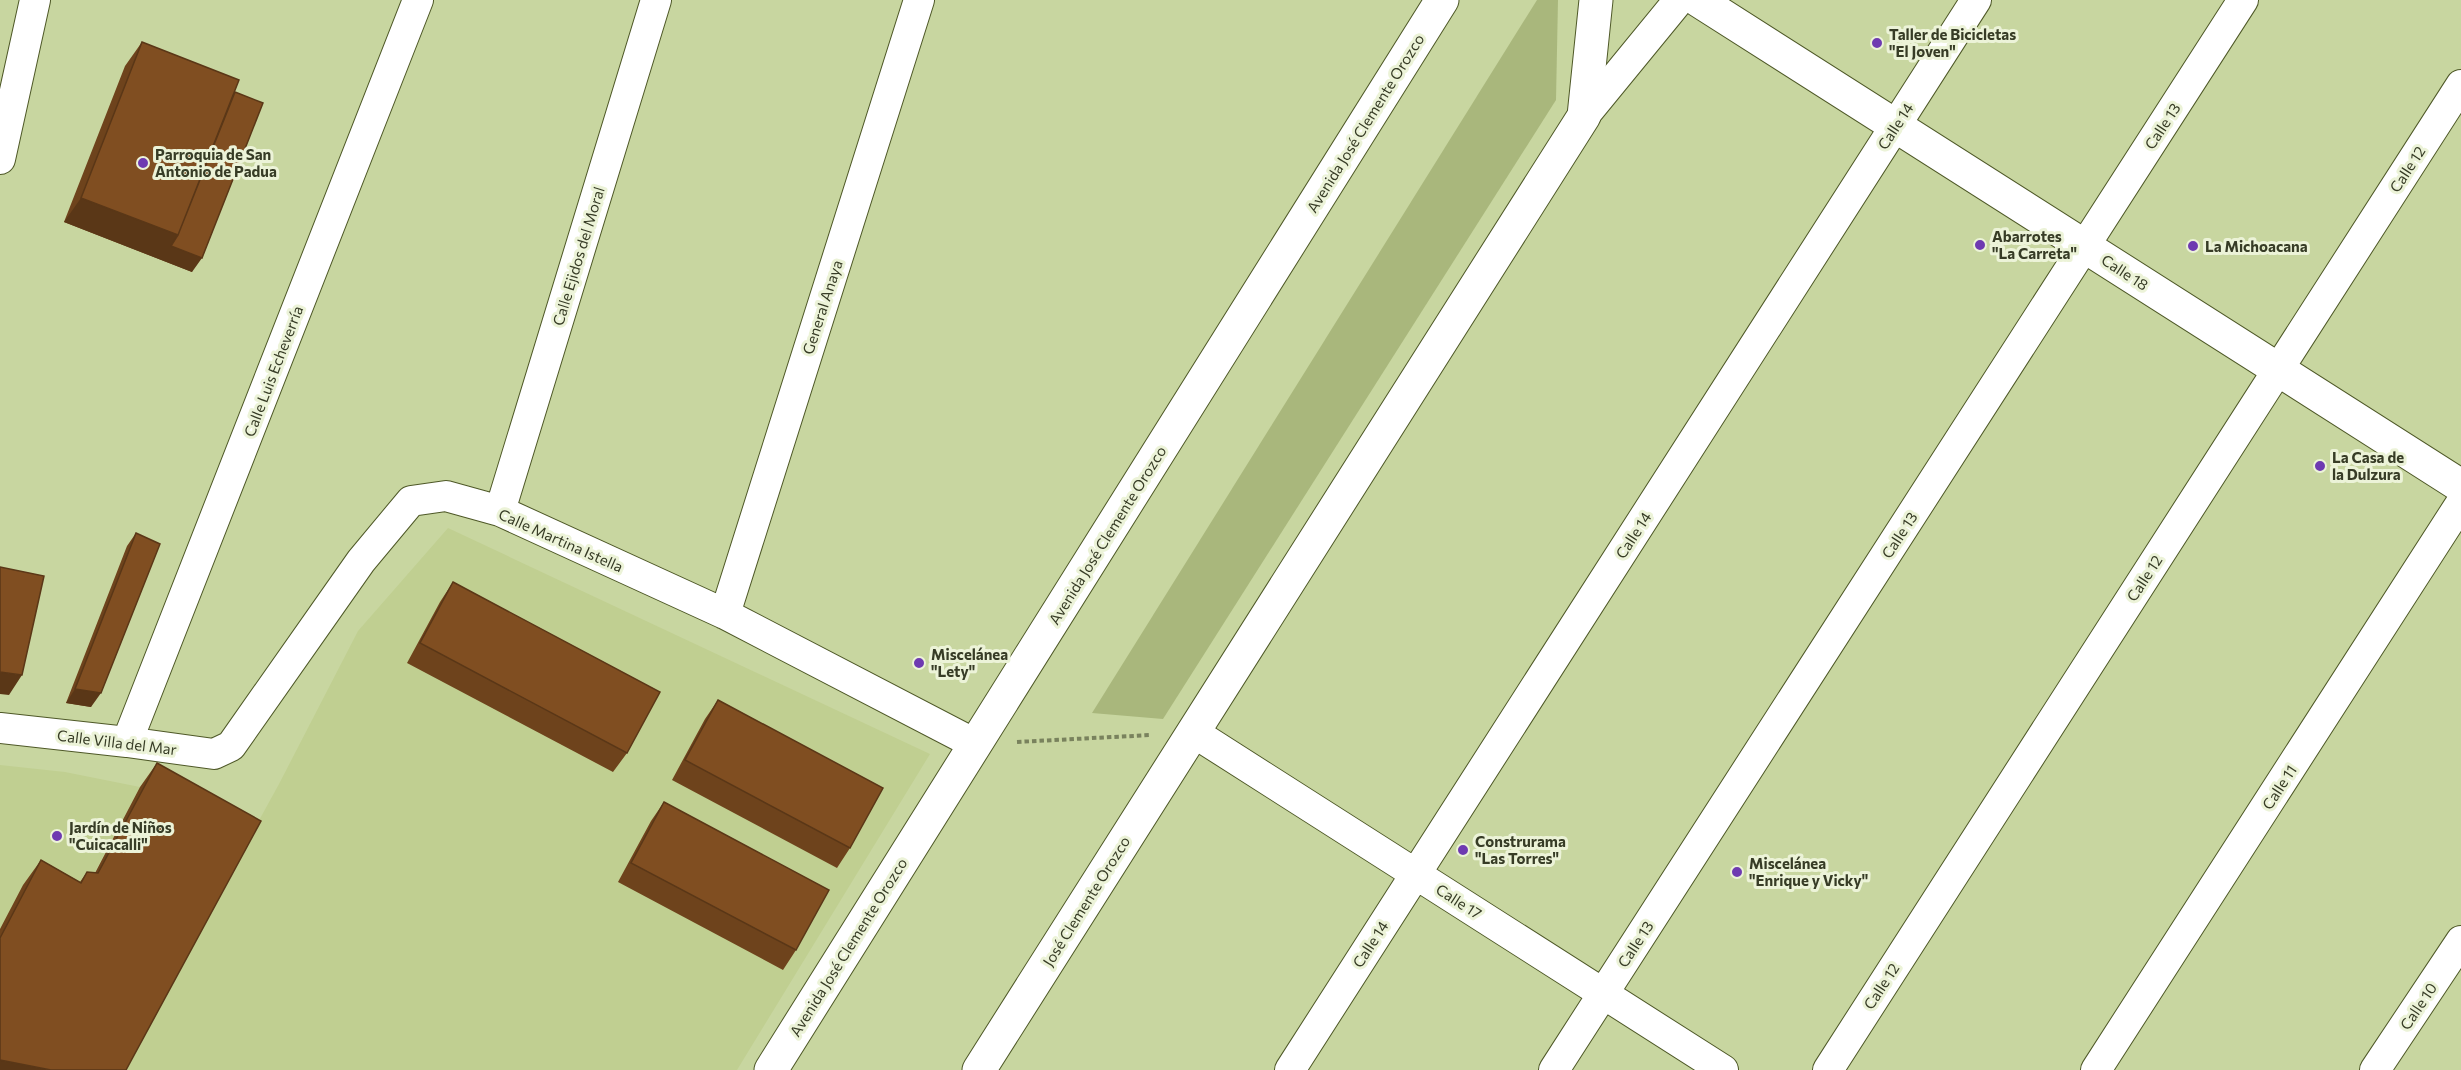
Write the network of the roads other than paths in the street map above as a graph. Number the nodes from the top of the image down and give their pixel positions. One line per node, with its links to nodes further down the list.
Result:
1 (35, 0): 14 (street)
2 (418, 0): 23 (street, Calle Luis Echeverría)
3 (656, 0): 19 (street, Calle Ejidos del Moral)
4 (920, 0): 20 (street, General Anaya)
5 (1442, 0): 24 (street, Avenida José Clemente Orozco)
6 (1596, 0): 12 (street)
7 (1679, 0): 12 (street)
8 (1698, 0): 13 (street, Calle 18)
9 (1976, 0): 13 (street, Calle 14)
10 (2243, 0): 15 (street, Calle 13)
11 (2461, 85): 16 (street, Calle 12)
12 (1584, 116): 22 (street)
13 (1895, 126): 15 (street, Calle 18); 26 (street, Calle 14)
14 (0, 159)
15 (2085, 246): 16 (street, Calle 18); 28 (street, Calle 13)
16 (2278, 370): 17 (street, Calle 18); 34 (street, Calle 12)
17 (2461, 486)
18 (2461, 503): 35 (street, Calle 11)
19 (500, 511): 20 (street, Calle Martina Istella); 25 (street, Calle Martina Istella)
20 (725, 614): 24 (street, Calle Martina Istella)
21 (0, 728): 23 (street, Calle Villa del Mar)
22 (1193, 732): 26 (street, Calle 17); 30 (street, José Clemente Orozco)
23 (127, 742): 25 (street, Calle Villa del Mar)
24 (975, 744): 29 (street, Avenida José Clemente Orozco)
25 (231, 746)
26 (1416, 874): 28 (street, Calle 17); 31 (street, Calle 14)
27 (2461, 941): 36 (street, Calle 10)
28 (1603, 993): 32 (street, Calle 13); 33 (street, Calle 17)
29 (771, 1070)
30 (979, 1070)
31 (1290, 1070)
32 (1554, 1070)
33 (1723, 1070)
34 (1828, 1070)
35 (2096, 1070)
36 (2375, 1070)

